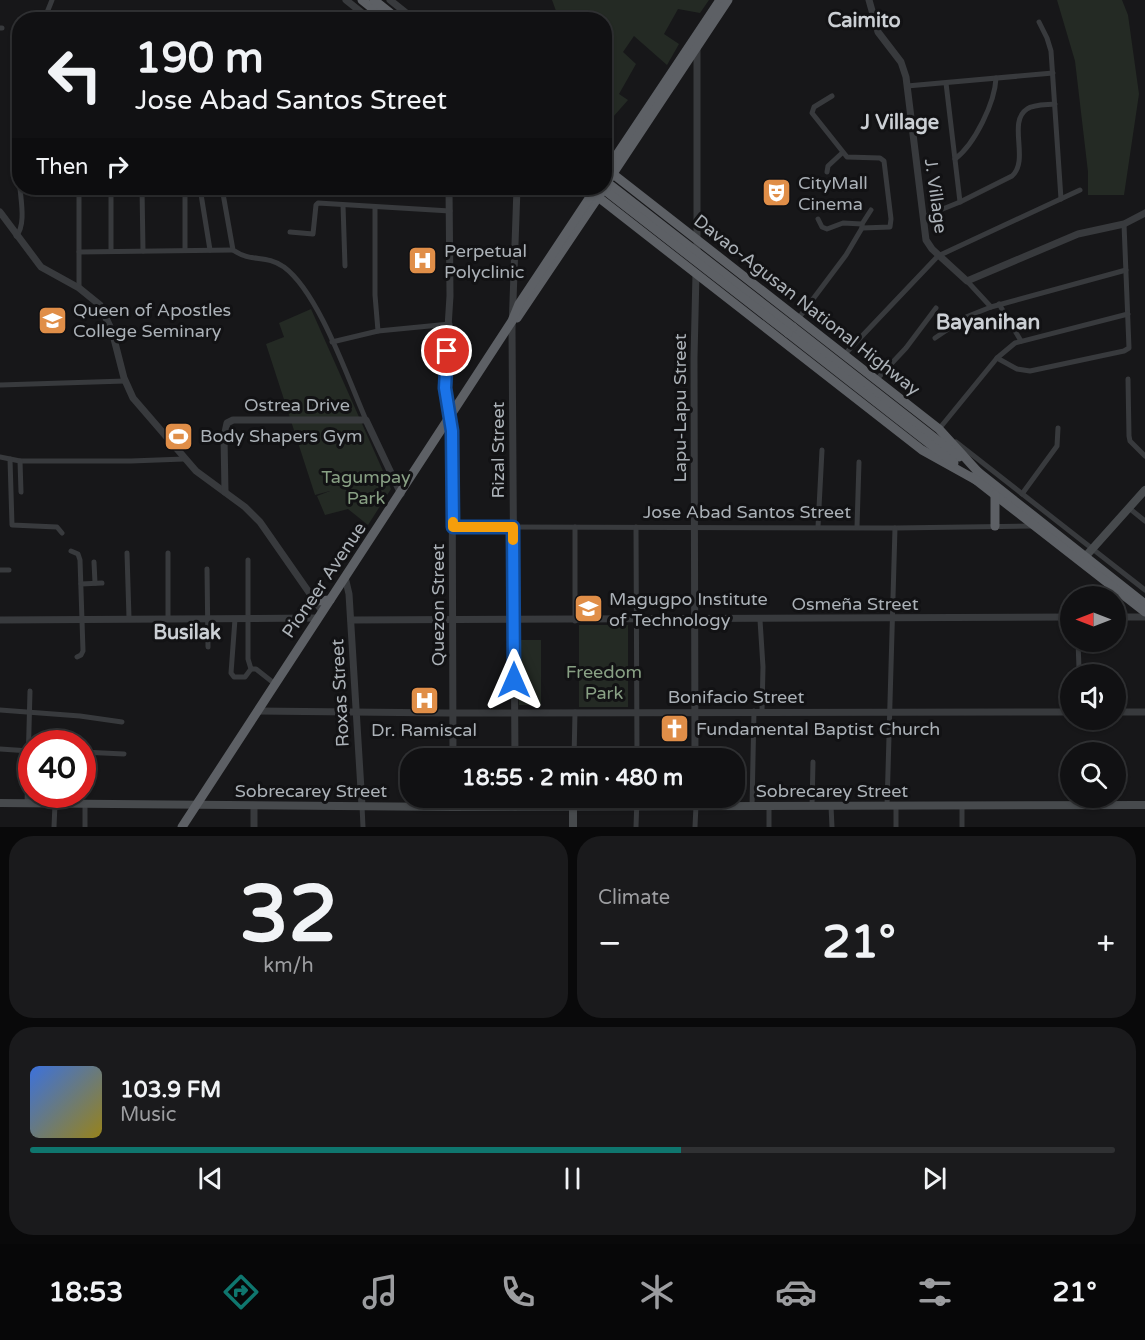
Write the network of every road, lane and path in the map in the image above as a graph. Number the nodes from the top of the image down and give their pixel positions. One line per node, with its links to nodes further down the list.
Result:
1 (346, 0): 8 (street)
2 (362, 0): 9 (highway)
3 (374, 0): 10 (highway)
4 (390, 0): 11 (street)
5 (720, 0): 13 (highway)
6 (728, 0): 14 (highway)
7 (869, 0): 18 (street, J. Village)
8 (361, 12)
9 (377, 12)
10 (389, 12)
11 (405, 12)
12 (1039, 22): 15 (street)
13 (697, 34): 14 (street, Lapu-Lapu Street); 23 (highway)
14 (697, 47): 24 (highway); 54 (street, Lapu-Lapu Street)
15 (1053, 73): 16 (street); 20 (street)
16 (996, 78): 17 (street); 22 (street)
17 (946, 83): 18 (street); 22 (street)
18 (907, 86): 48 (street, J. Village)
19 (832, 96): 21 (street)
20 (1055, 104): 40 (street); 41 (street)
21 (842, 153): 25 (street); 51 (street)
22 (955, 159): 41 (street)
23 (612, 167)
24 (612, 169)
25 (827, 172)
26 (612, 189): 54 (highway, Davao-Agusan National Highway)
27 (612, 190): 73 (highway, Davao-Agusan National Highway, bridge)
28 (1080, 190): 40 (street)
29 (612, 193): 64 (highway, Davao-Agusan National Highway)
30 (20, 195): 53 (street)
31 (79, 195): 60 (street)
32 (111, 195): 58 (street)
33 (142, 195): 59 (street)
34 (185, 195): 55 (street)
35 (201, 195): 56 (street)
36 (223, 195): 57 (street)
37 (449, 195): 45 (street, Quezon Street)
38 (517, 195): 71 (street, Rizal Street)
39 (594, 195): 71 (highway, Pioneer Avenue)
40 (1061, 199): 61 (street)
41 (960, 202): 48 (street)
42 (343, 204): 43 (street); 52 (street); 62 (street)
43 (375, 208): 45 (street); 74 (street)
44 (871, 210): 51 (street)
45 (450, 211): 72 (street, Quezon Street)
46 (0, 212): 53 (street)
47 (1145, 213): 50 (street)
48 (923, 217): 61 (street, J. Village)
49 (818, 219): 51 (street)
50 (1124, 224): 63 (street); 65 (street)
51 (862, 226): 73 (street)
52 (290, 232)
53 (16, 236): 66 (street)
54 (697, 240): 64 (street, Lapu-Lapu Street); 73 (highway, Davao-Agusan National Highway)
55 (185, 250): 56 (street); 59 (street)
56 (210, 250): 57 (street)
57 (233, 250): 77 (street)
58 (111, 251): 59 (street); 60 (street)
59 (143, 251)
60 (79, 252): 66 (street)
61 (938, 256): 65 (street, J. Village); 78 (street)
62 (345, 266)
63 (1126, 270): 67 (street); 70 (street)
64 (696, 273): 97 (highway, Davao-Agusan National Highway); 114 (street, Lapu-Lapu Street)
65 (967, 281): 68 (street)
66 (79, 288): 82 (street)
67 (999, 304): 68 (street); 76 (street)
68 (991, 307): 75 (street)
69 (936, 308): 81 (street)
70 (1128, 314): 76 (street); 79 (street)
71 (512, 321): 85 (highway, Pioneer Avenue); 109 (street, Rizal Street)
72 (450, 324): 74 (street); 84 (street, Quezon Street)
73 (793, 326): 78 (highway, Davao-Agusan National Highway); 97 (highway, Davao-Agusan National Highway)
74 (378, 331): 77 (street)
75 (934, 338)
76 (1021, 341): 79 (street)
77 (332, 342): 87 (street)
78 (844, 355): 81 (highway, Davao-Agusan National Highway)
79 (997, 358): 89 (street)
80 (1128, 379): 91 (street)
81 (876, 380): 89 (highway, Davao-Agusan National Highway)
82 (125, 381): 83 (street); 94 (street)
83 (0, 385)
84 (447, 401): 85 (highway); 86 (street, Quezon Street)
85 (456, 405): 86 (highway, Pioneer Avenue)
86 (450, 414): 101 (highway, Pioneer Avenue); 108 (street, Quezon Street)
87 (366, 420): 100 (street, Ostrea Drive); 101 (street)
88 (1058, 428): 102 (street)
89 (939, 429): 97 (highway, Davao-Agusan National Highway); 102 (street)
90 (822, 450): 111 (street)
91 (1145, 456)
92 (0, 457): 93 (street)
93 (10, 459): 95 (street); 116 (street)
94 (184, 459): 95 (street); 100 (street)
95 (20, 460): 99 (street)
96 (859, 462): 112 (street)
97 (978, 477): 103 (highway, Davao-Agusan National Highway); 106 (highway, Davao-Agusan National Highway)
98 (1145, 490): 104 (main road)
99 (21, 492)
100 (225, 492): 133 (street)
101 (401, 494): 127 (highway, Pioneer Avenue)
102 (1022, 494): 117 (street)
103 (995, 495): 106 (highway, Davao-Agusan National Highway); 107 (highway)
104 (1129, 508): 105 (street); 117 (main road)
105 (1145, 521)
106 (1036, 523): 107 (street, Jose Abad Santos Street); 121 (highway, Davao-Agusan National Highway); 135 (highway, Davao-Agusan National Highway)
107 (995, 526): 115 (street, Jose Abad Santos Street)
108 (453, 527): 109 (street, Jose Abad Santos Street); 151 (street, Quezon Street)
109 (513, 527): 110 (street, Jose Abad Santos Street); 152 (street, Rizal Street)
110 (575, 527): 113 (street, Jose Abad Santos Street); 153 (street)
111 (818, 527): 112 (street, Jose Abad Santos Street); 114 (street, Jose Abad Santos Street)
112 (857, 527): 115 (street, Jose Abad Santos Street)
113 (636, 528): 114 (street, Jose Abad Santos Street); 147 (street)
114 (695, 528): 148 (street, Lapu-Lapu Street)
115 (895, 528): 141 (street)
116 (62, 533)
117 (1093, 549): 121 (main road); 131 (street)
118 (71, 551): 130 (street)
119 (127, 553): 139 (street)
120 (168, 553): 140 (street)
121 (1085, 557): 134 (highway, Davao-Agusan National Highway)
122 (248, 560): 144 (street)
123 (94, 562): 128 (street)
124 (207, 569): 142 (street)
125 (0, 570): 126 (street)
126 (9, 570)
127 (345, 578): 132 (highway, Pioneer Avenue); 146 (street, Roxas Street)
128 (94, 583): 129 (street); 130 (street)
129 (102, 583)
130 (81, 584): 150 (street)
131 (1145, 590)
132 (330, 600): 133 (highway); 136 (highway, Pioneer Avenue)
133 (316, 601): 136 (street)
134 (1145, 604)
135 (1145, 614): 137 (street)
136 (320, 615): 144 (street); 157 (highway, Pioneer Avenue)
137 (1126, 616)
138 (1060, 617): 141 (street, Osmeña Street)
139 (129, 618): 140 (street); 150 (street)
140 (168, 618): 142 (street)
141 (891, 618): 149 (street, Osmeña Street); 168 (street)
142 (208, 619): 143 (street); 154 (street)
143 (235, 619): 144 (street); 156 (street)
144 (250, 619): 156 (street)
145 (0, 620): 150 (street)
146 (351, 620): 151 (street, Osmeña Street); 163 (street, Roxas Street)
147 (636, 620): 148 (street, Osmeña Street); 153 (street, Osmeña Street); 166 (street)
148 (694, 620): 149 (street, Osmeña Street); 167 (street, Lapu-Lapu Street)
149 (760, 620): 161 (street)
150 (83, 621): 155 (street)
151 (453, 621): 152 (street, Osmeña Street); 172 (street, Quezon Street)
152 (514, 621): 153 (street, Osmeña Street); 164 (street, Rizal Street)
153 (575, 621)
154 (208, 647)
155 (77, 657)
156 (251, 669): 157 (street)
157 (274, 684): 160 (highway, Pioneer Avenue)
158 (30, 691): 162 (street)
159 (0, 710): 162 (street)
160 (257, 711): 163 (street, Bonifacio Street); 188 (highway, Pioneer Avenue)
161 (758, 711): 167 (street, Bonifacio Street); 168 (street, Bonifacio Street); 193 (street)
162 (29, 712): 173 (street); 174 (street)
163 (356, 712): 172 (street, Bonifacio Street); 190 (street, Roxas Street)
164 (514, 712): 165 (street, Bonifacio Street); 172 (street, Bonifacio Street); 176 (street, Rizal Street)
165 (575, 712): 166 (street, Bonifacio Street); 177 (street)
166 (637, 712): 167 (street, Bonifacio Street); 178 (street)
167 (695, 712): 179 (street, Lapu-Lapu Street)
168 (890, 712): 169 (street, Bonifacio Street); 197 (street)
169 (1060, 712)
170 (1126, 712): 171 (street)
171 (1145, 712)
172 (453, 713): 175 (street, Quezon Street)
173 (122, 722)
174 (29, 730)
175 (453, 748)
176 (515, 748)
177 (574, 748)
178 (637, 748)
179 (695, 748)
180 (0, 749): 181 (street)
181 (18, 750)
182 (96, 753): 183 (street)
183 (124, 754)
184 (813, 762): 195 (street)
185 (0, 803): 186 (main road, Sobrecarey Street)
186 (18, 804)
187 (96, 804): 188 (main road, Sobrecarey Street)
188 (196, 806): 189 (main road, Sobrecarey Street); 208 (highway, Pioneer Avenue)
189 (254, 806): 190 (main road, Sobrecarey Street); 209 (street)
190 (362, 806): 191 (main road, Sobrecarey Street); 210 (street)
191 (400, 806)
192 (745, 806): 193 (main road, Sobrecarey Street)
193 (752, 806): 194 (main road, Sobrecarey Street)
194 (770, 806): 195 (main road, Sobrecarey Street); 214 (street)
195 (812, 806): 196 (main road, Sobrecarey Street)
196 (831, 806): 197 (main road, Sobrecarey Street); 215 (street)
197 (887, 806): 198 (main road, Sobrecarey Street)
198 (896, 806): 199 (main road, Sobrecarey Street); 216 (street)
199 (962, 806): 200 (main road, Sobrecarey Street); 217 (street)
200 (1145, 806)
201 (55, 808): 206 (street)
202 (85, 808): 207 (street)
203 (573, 808): 211 (main road)
204 (637, 808): 212 (street)
205 (696, 808): 213 (street)
206 (54, 827)
207 (85, 827)
208 (182, 827)
209 (254, 827)
210 (363, 827)
211 (573, 827)
212 (636, 827)
213 (695, 827)
214 (769, 827)
215 (832, 827)
216 (896, 827)
217 (962, 827)

